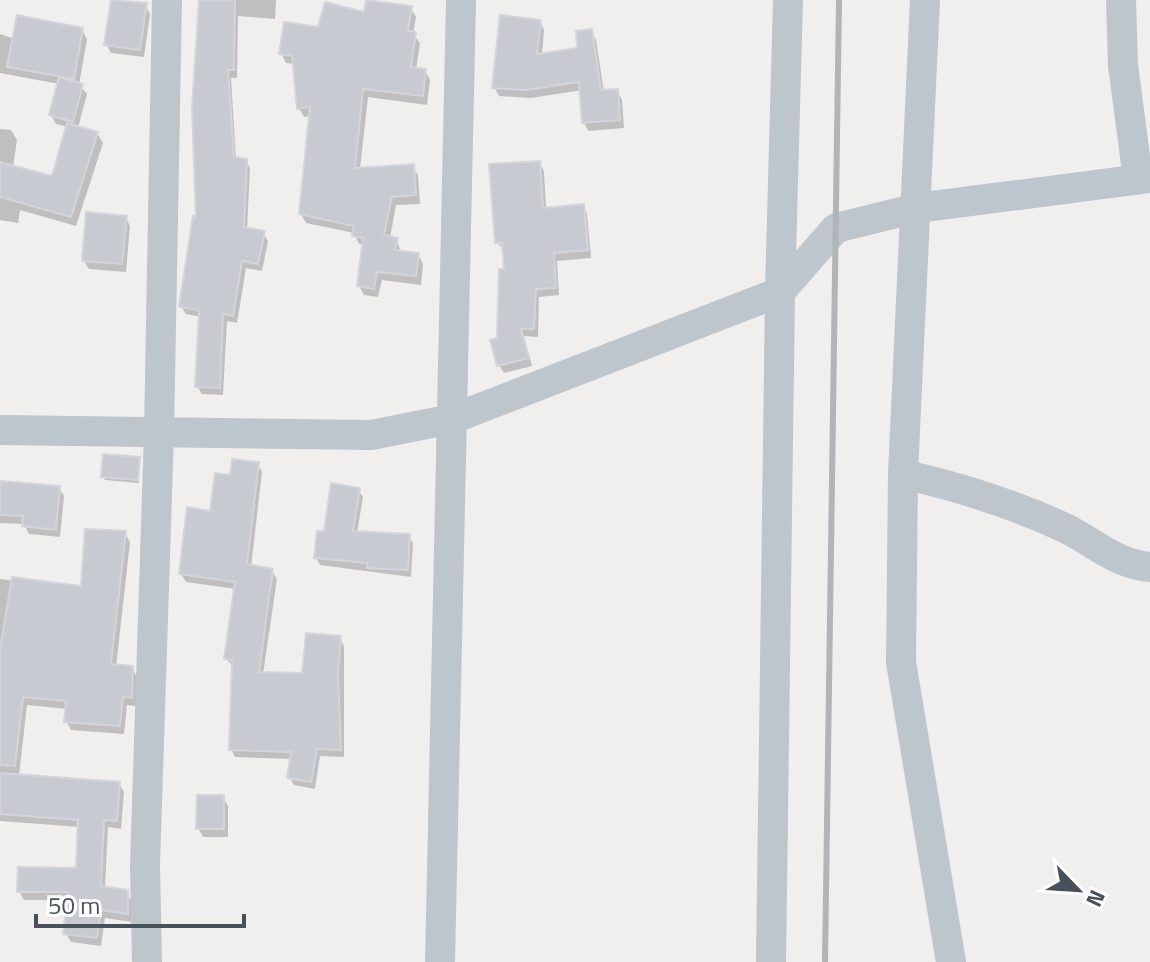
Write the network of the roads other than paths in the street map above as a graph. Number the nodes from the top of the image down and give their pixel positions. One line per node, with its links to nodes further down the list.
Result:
1 (167, 0): 11 (street)
2 (461, 0): 9 (street)
3 (788, 0): 8 (street)
4 (925, 0): 7 (street)
5 (1121, 0): 6 (street)
6 (1144, 179): 7 (street)
7 (917, 208): 8 (street); 12 (street)
8 (780, 292): 9 (street); 16 (street)
9 (452, 419): 11 (street); 15 (street)
10 (0, 430): 11 (street)
11 (159, 433): 14 (street)
12 (903, 474): 13 (street); 17 (street)
13 (1150, 567)
14 (147, 962)
15 (440, 962)
16 (771, 962)
17 (951, 962)

